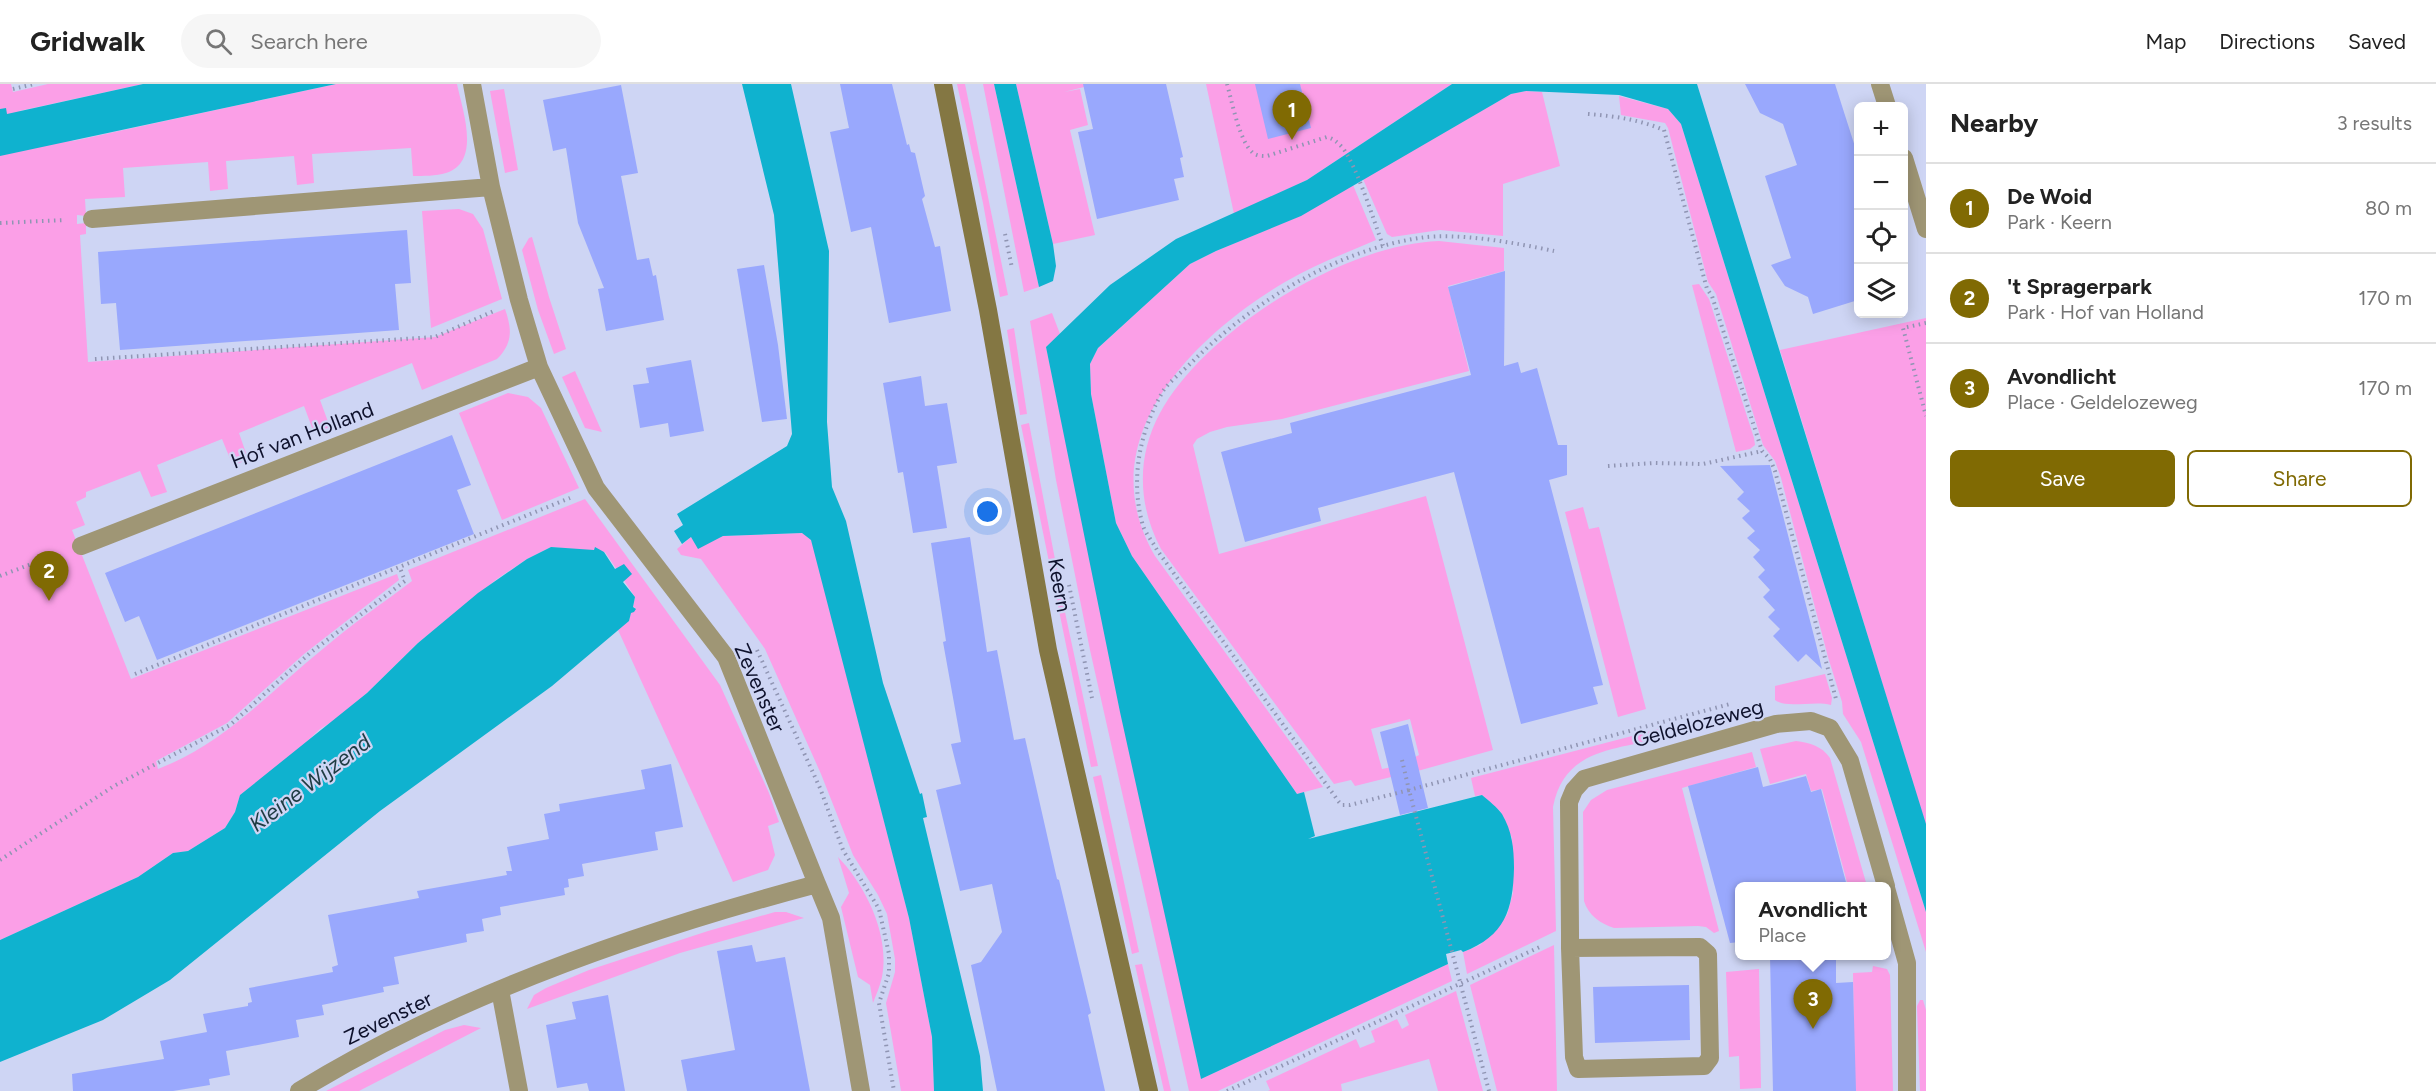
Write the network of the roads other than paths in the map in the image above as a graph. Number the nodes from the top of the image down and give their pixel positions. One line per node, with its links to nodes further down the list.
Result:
1 (472, 84): 6 (street)
2 (943, 84): 19 (street, Keern)
3 (1880, 84): 4 (street)
4 (1886, 102)
5 (1908, 171): 8 (street)
6 (490, 187): 7 (street); 9 (street)
7 (92, 219)
8 (1926, 229)
9 (539, 367): 10 (street, Hof van Holland); 12 (street, Zevenster)
10 (81, 546)
11 (1885, 882): 14 (street, Geldelozeweg)
12 (817, 885): 15 (street, Zevenster); 18 (street, Zevenster)
13 (1891, 905): 20 (street)
14 (1570, 941): 14 (street, Geldelozeweg)
15 (500, 990): 16 (street, Zevenster); 17 (street)
16 (299, 1091)
17 (519, 1091)
18 (861, 1091)
19 (1149, 1091)
20 (1907, 1091)

